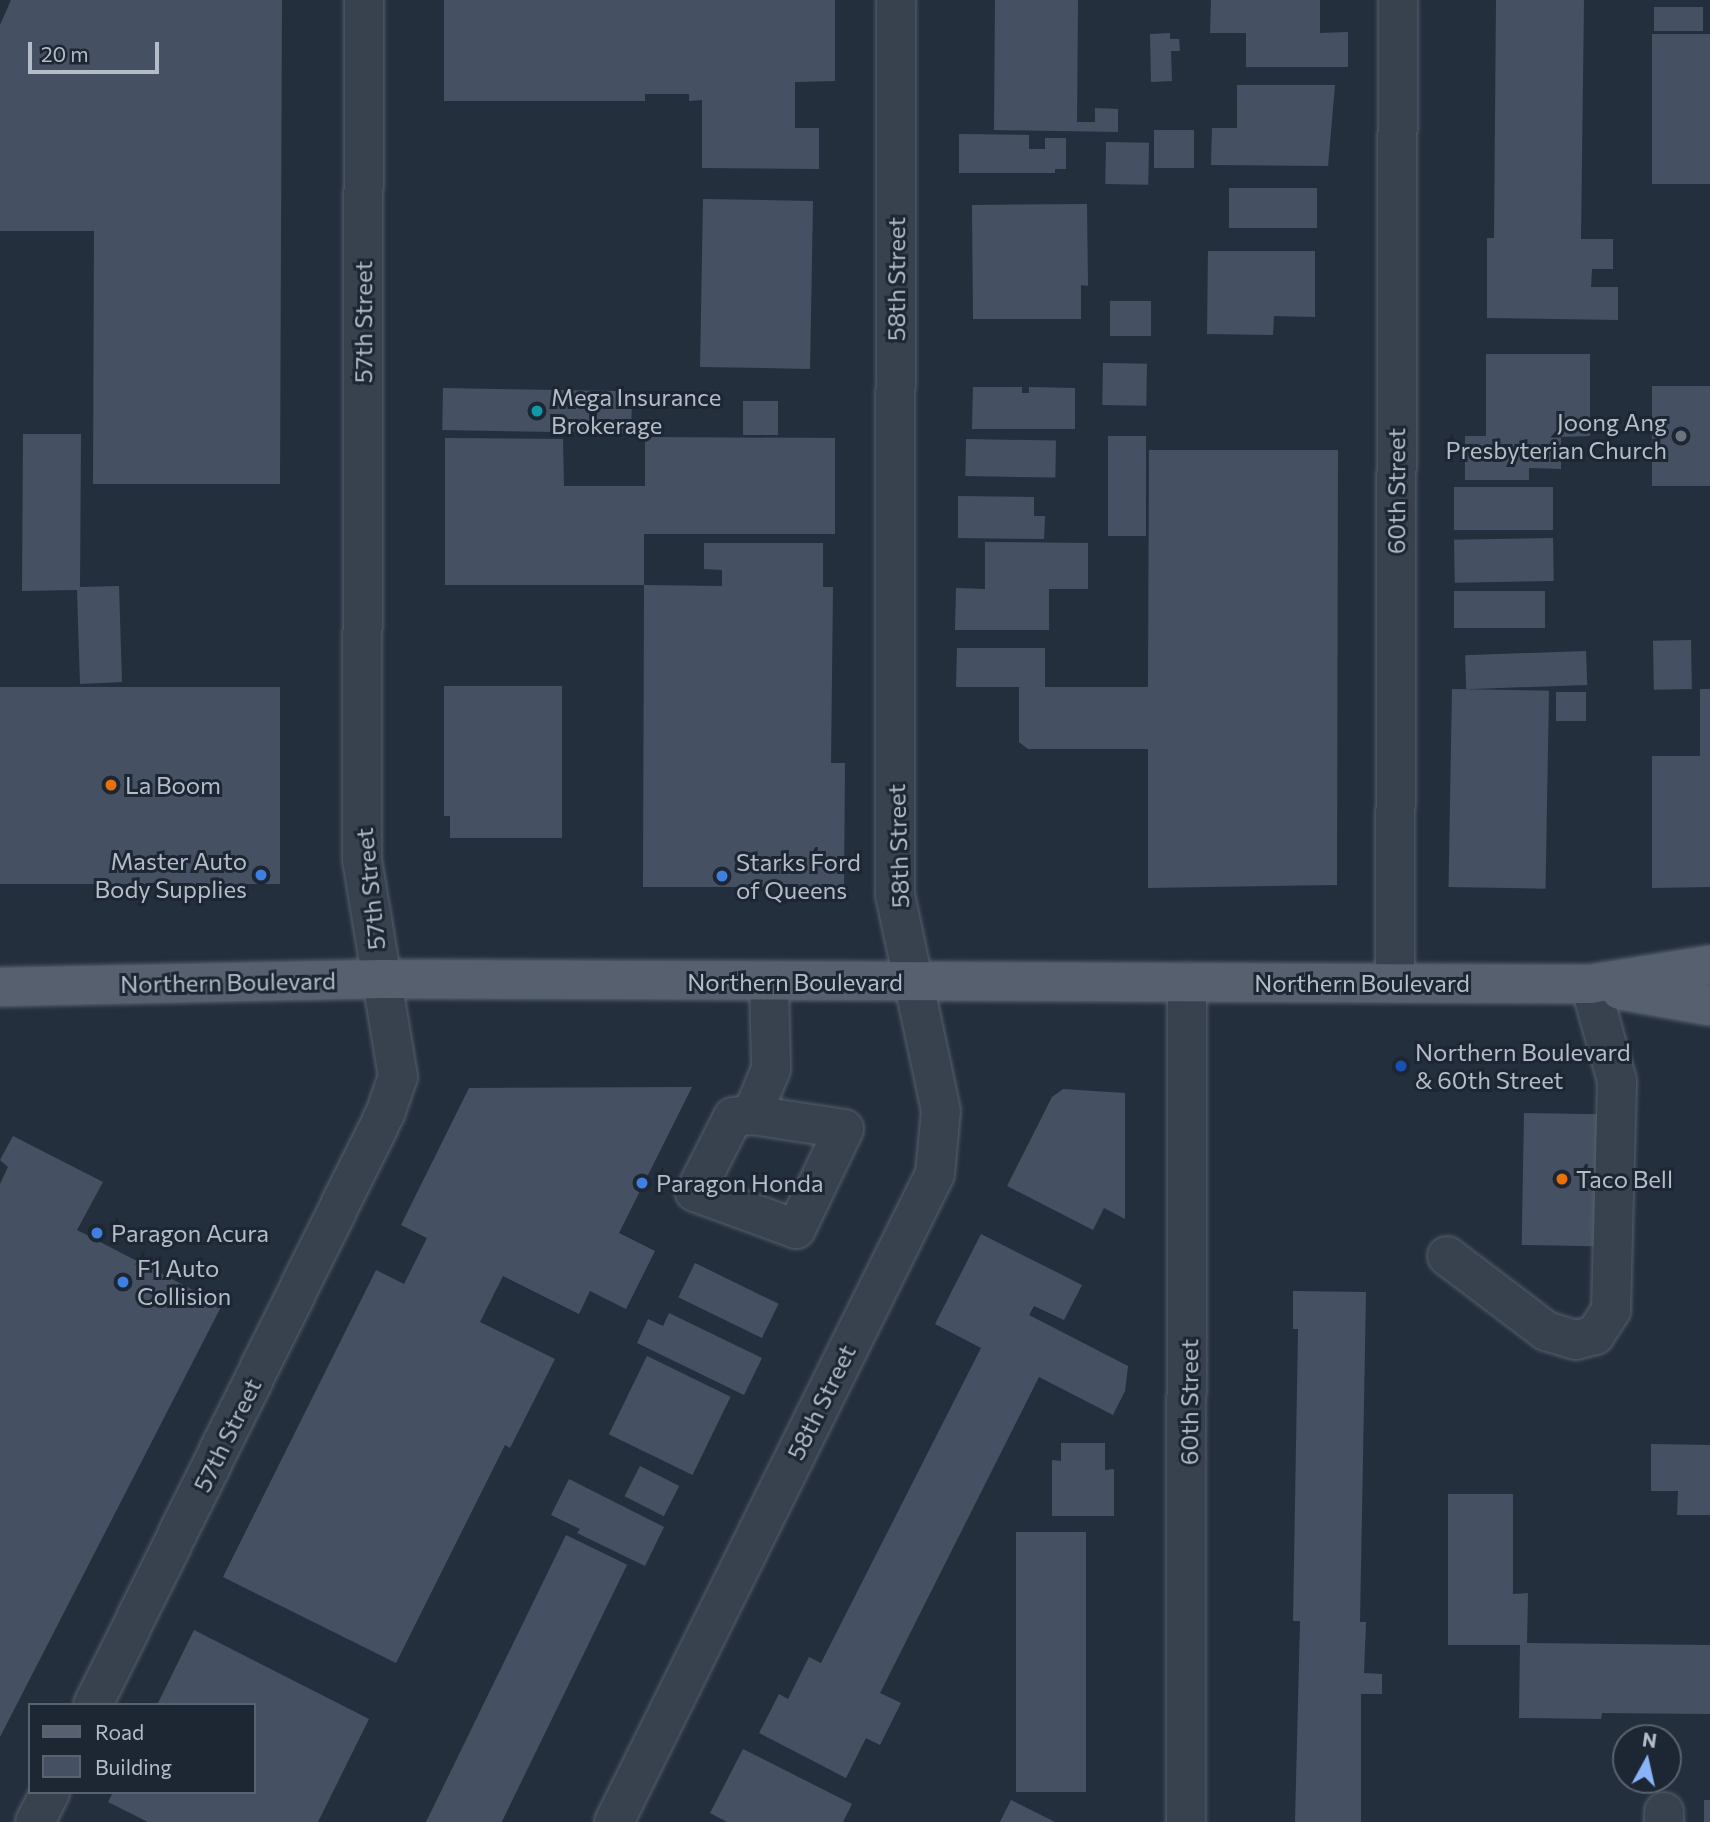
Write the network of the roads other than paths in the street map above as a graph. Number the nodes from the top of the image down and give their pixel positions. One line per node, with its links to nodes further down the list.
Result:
1 (364, 0): 5 (street, 57th Street)
2 (896, 0): 8 (street, 58th Street)
3 (1398, 0): 9 (street, 60th Street)
4 (1710, 965): 10 (main road, Northern Boulevard)
5 (381, 979): 6 (main road, Northern Boulevard); 11 (main road, Northern Boulevard); 15 (street, 57th Street)
6 (769, 982): 8 (main road, Northern Boulevard); 13 (street)
7 (1187, 982): 8 (main road, Northern Boulevard); 9 (main road, Northern Boulevard); 19 (street, 60th Street)
8 (916, 983): 18 (street, 58th Street)
9 (1395, 983): 10 (main road, Northern Boulevard)
10 (1590, 984): 12 (main road, Northern Boulevard); 14 (street)
11 (0, 987)
12 (1710, 1006)
13 (752, 1115)
14 (1447, 1256)
15 (94, 1703)
16 (49, 1794): 17 (street)
17 (35, 1822)
18 (614, 1822)
19 (1186, 1822)

